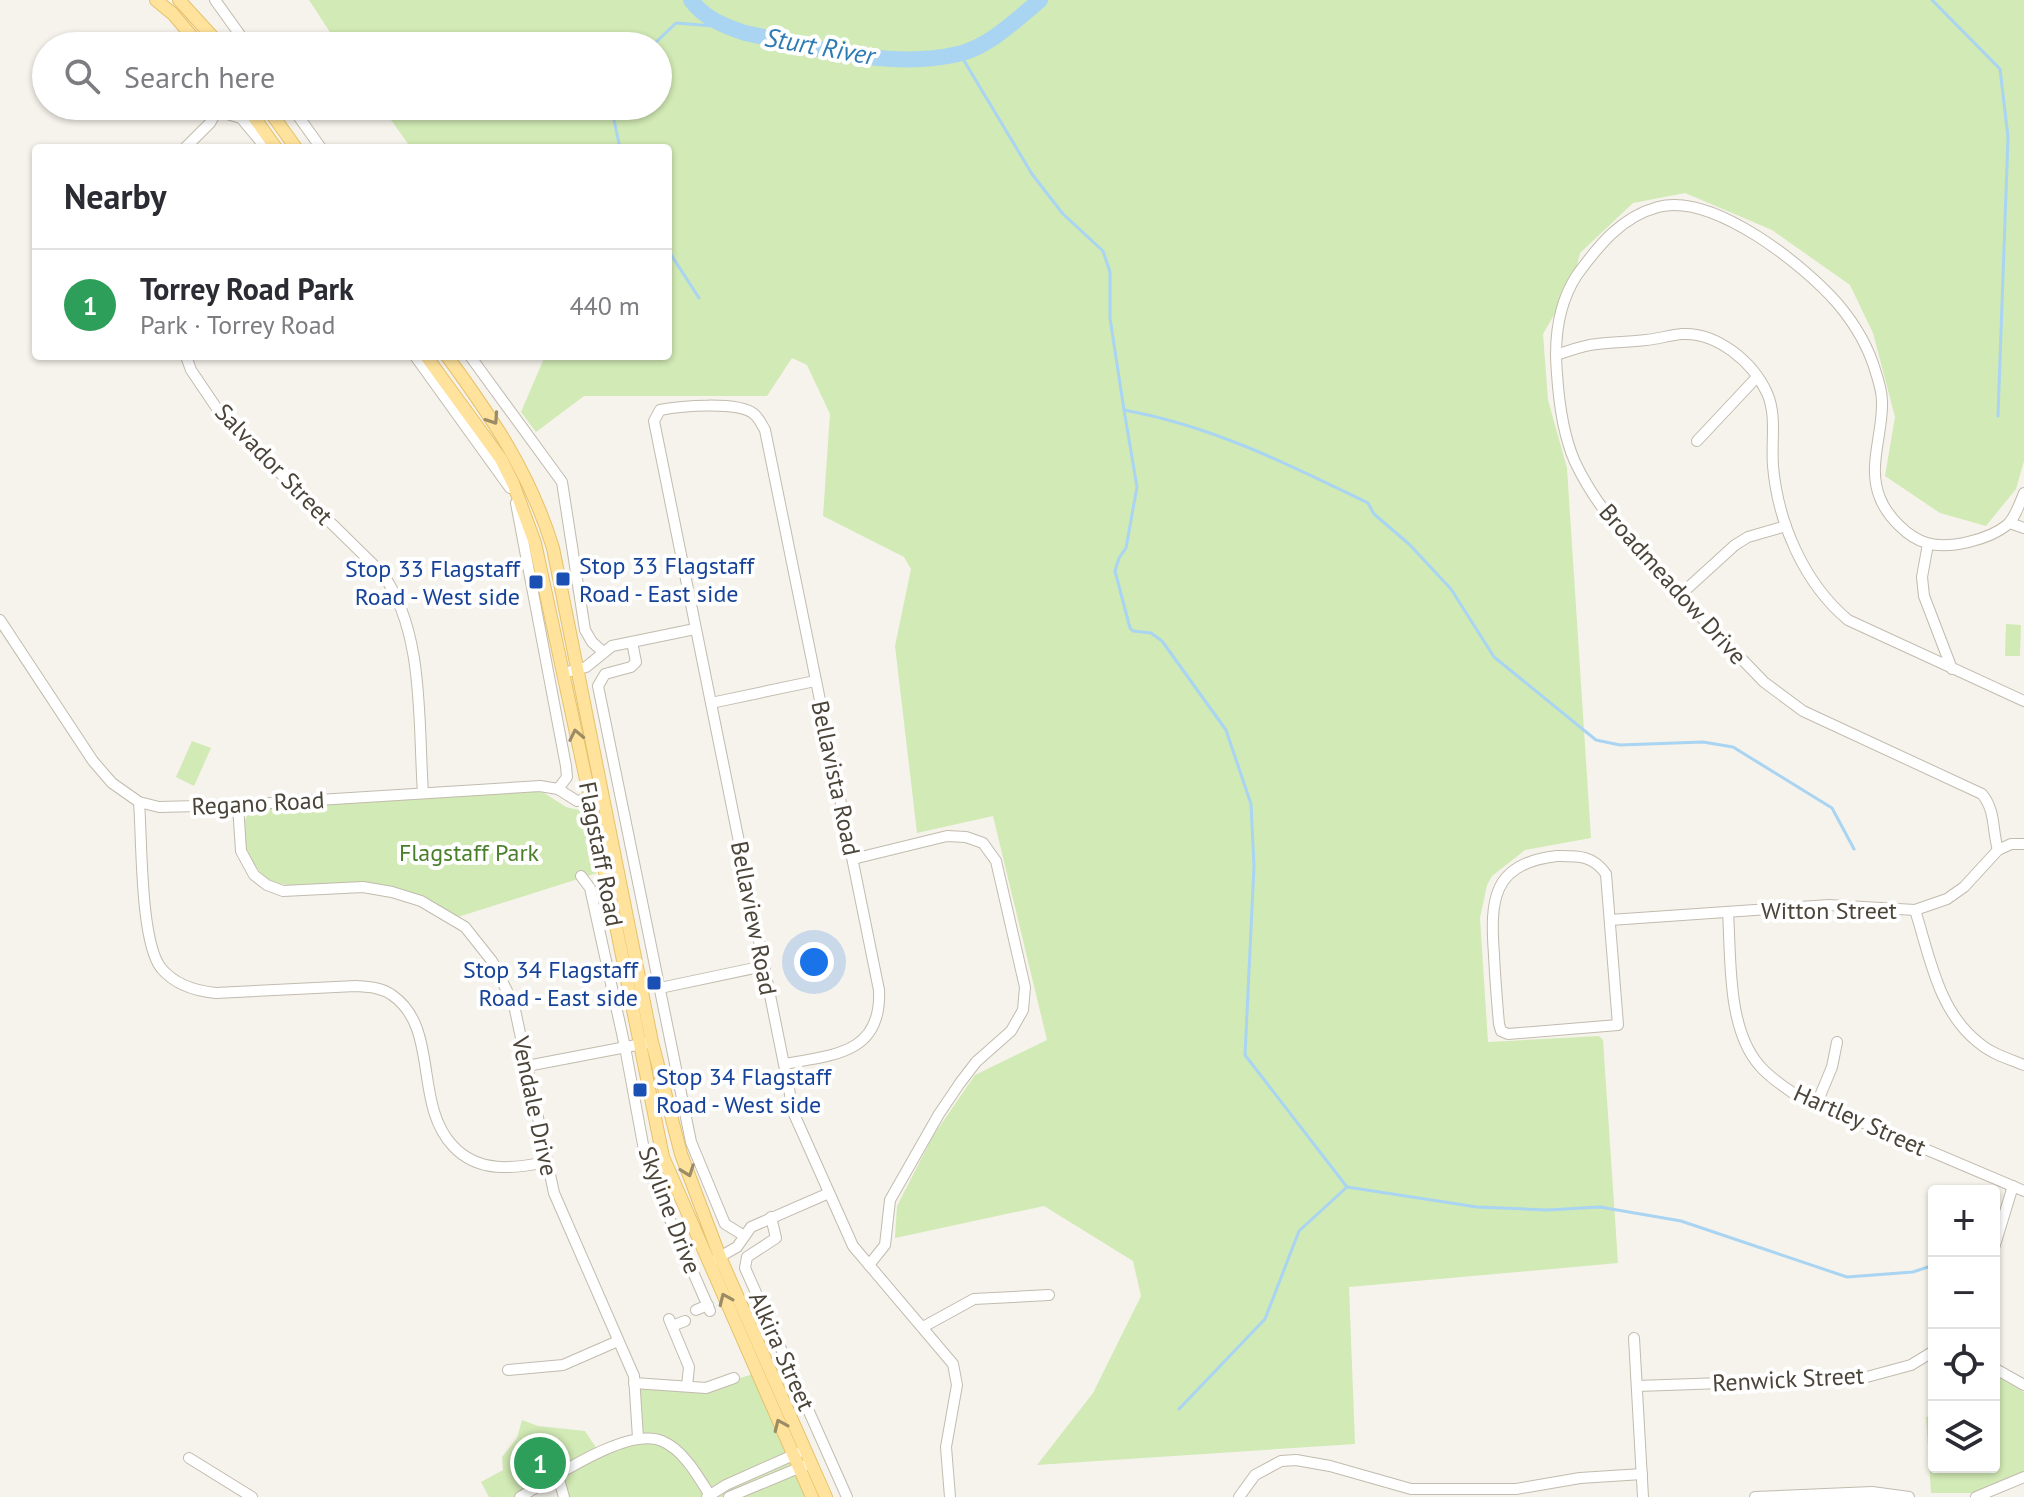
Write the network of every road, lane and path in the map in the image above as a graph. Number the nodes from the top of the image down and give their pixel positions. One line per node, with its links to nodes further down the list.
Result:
1 (156, 0): 4 (main road)
2 (179, 0): 5 (main road)
3 (217, 1): 6 (street)
4 (188, 32)
5 (208, 32)
6 (238, 32)
7 (210, 120): 12 (street)
8 (243, 120): 13 (street)
9 (256, 120): 14 (main road)
10 (276, 120): 15 (main road)
11 (301, 120): 16 (street)
12 (189, 144)
13 (263, 144)
14 (273, 144)
15 (293, 144)
16 (318, 144)
17 (1556, 355): 23 (street); 30 (street, Broadmeadow Drive); 31 (street, Broadmeadow Drive)
18 (187, 360): 43 (street, Salvador Street)
19 (418, 360): 42 (street)
20 (429, 360): 38 (main road, Flagstaff Road)
21 (450, 360): 36 (main road, Flagstaff Road, one-way to 36)
22 (473, 360): 35 (street)
23 (1757, 377): 25 (street); 28 (street)
24 (765, 430): 33 (street, Bellaview Road); 39 (street, Bellavista Road)
25 (1697, 441)
26 (2024, 493): 27 (street)
27 (2010, 523): 29 (street); 30 (street)
28 (1786, 526): 31 (street); 37 (street)
29 (2024, 528)
30 (1928, 544): 37 (street)
31 (1680, 595): 49 (street, Broadmeadow Drive)
32 (0, 620): 46 (street)
33 (695, 629): 34 (street); 41 (street, Bellaview Road)
34 (632, 642): 35 (street); 56 (street, Flagstaff Road)
35 (602, 651): 36 (street)
36 (578, 669): 38 (street); 44 (main road, Flagstaff Road)
37 (1952, 669): 40 (street)
38 (563, 673): 45 (main road, Flagstaff Road, one-way to 38)
39 (815, 681): 41 (street); 50 (street, Bellavista Road)
40 (2024, 701)
41 (711, 703): 55 (street, Bellaview Road)
42 (558, 789): 43 (street, Regano Road); 45 (street, Regano Road)
43 (423, 793): 47 (street, Regano Road)
44 (605, 795): 45 (street, Regano Road); 57 (main road, Flagstaff Road)
45 (590, 798): 59 (main road, Flagstaff Road)
46 (139, 802): 47 (street, Regano Road); 64 (street)
47 (238, 805): 62 (street, Vendale Drive)
48 (2024, 844): 49 (street)
49 (1998, 850): 52 (street, Witton Street)
50 (853, 859): 60 (street, Bellavista Road); 71 (street)
51 (581, 876): 59 (street, Skyline Drive)
52 (1915, 910): 53 (street, Witton Street); 61 (street)
53 (1728, 912): 54 (street, Witton Street); 63 (street, Hartley Street)
54 (1610, 920): 54 (street)
55 (764, 966): 56 (street); 60 (street, Bellaview Road)
56 (660, 988): 69 (street, Flagstaff Road)
57 (652, 1042): 59 (street); 70 (main road, Flagstaff Road, one-way to 70)
58 (1837, 1042): 63 (street)
59 (631, 1045): 62 (street); 70 (main road, Flagstaff Road); 73 (street, Skyline Drive)
60 (784, 1064): 66 (street, Bellaview Road)
61 (2024, 1065)
62 (527, 1066): 64 (street, Vendale Drive)
63 (1817, 1103): 65 (street, Hartley Street)
64 (546, 1162): 77 (street, Vendale Drive)
65 (2019, 1189): 68 (street)
66 (829, 1193): 67 (street); 71 (street, Bellaview Road)
67 (771, 1217): 69 (street); 101 (street, Alkira Street)
68 (2000, 1234)
69 (743, 1235): 70 (street)
70 (714, 1259): 87 (main road, Flagstaff Road)
71 (869, 1265): 75 (street, Bellaview Road)
72 (1049, 1295): 75 (street)
73 (696, 1310)
74 (685, 1321): 84 (street)
75 (923, 1327): 102 (street, Bellaview Road)
76 (1634, 1338): 85 (street)
77 (618, 1341): 79 (street); 82 (street, Vendale Drive)
78 (1928, 1355): 85 (street, Renwick Street)
79 (508, 1370)
80 (2000, 1371): 83 (street)
81 (734, 1378): 84 (street)
82 (634, 1383): 84 (street); 86 (street, Vendale Drive)
83 (2024, 1385)
84 (687, 1386)
85 (1637, 1386): 90 (street)
86 (638, 1438): 91 (street); 94 (street)
87 (800, 1452): 89 (main road, Flagstaff Road); 94 (street)
88 (189, 1458): 95 (street)
89 (805, 1465): 98 (street); 99 (main road, Flagstaff Road); 100 (main road, Flagstaff Road)
90 (1642, 1474): 103 (street); 104 (street)
91 (558, 1476): 96 (street); 97 (street)
92 (2024, 1477): 108 (street)
93 (1880, 1495): 106 (street); 107 (street)
94 (709, 1496)
95 (252, 1497)
96 (520, 1497)
97 (564, 1497)
98 (729, 1497)
99 (812, 1497)
100 (826, 1497)
101 (847, 1497)
102 (950, 1497)
103 (1239, 1497)
104 (1643, 1497)
105 (1755, 1497): 106 (street)
106 (1765, 1497)
107 (1909, 1497)
108 (1976, 1497)

